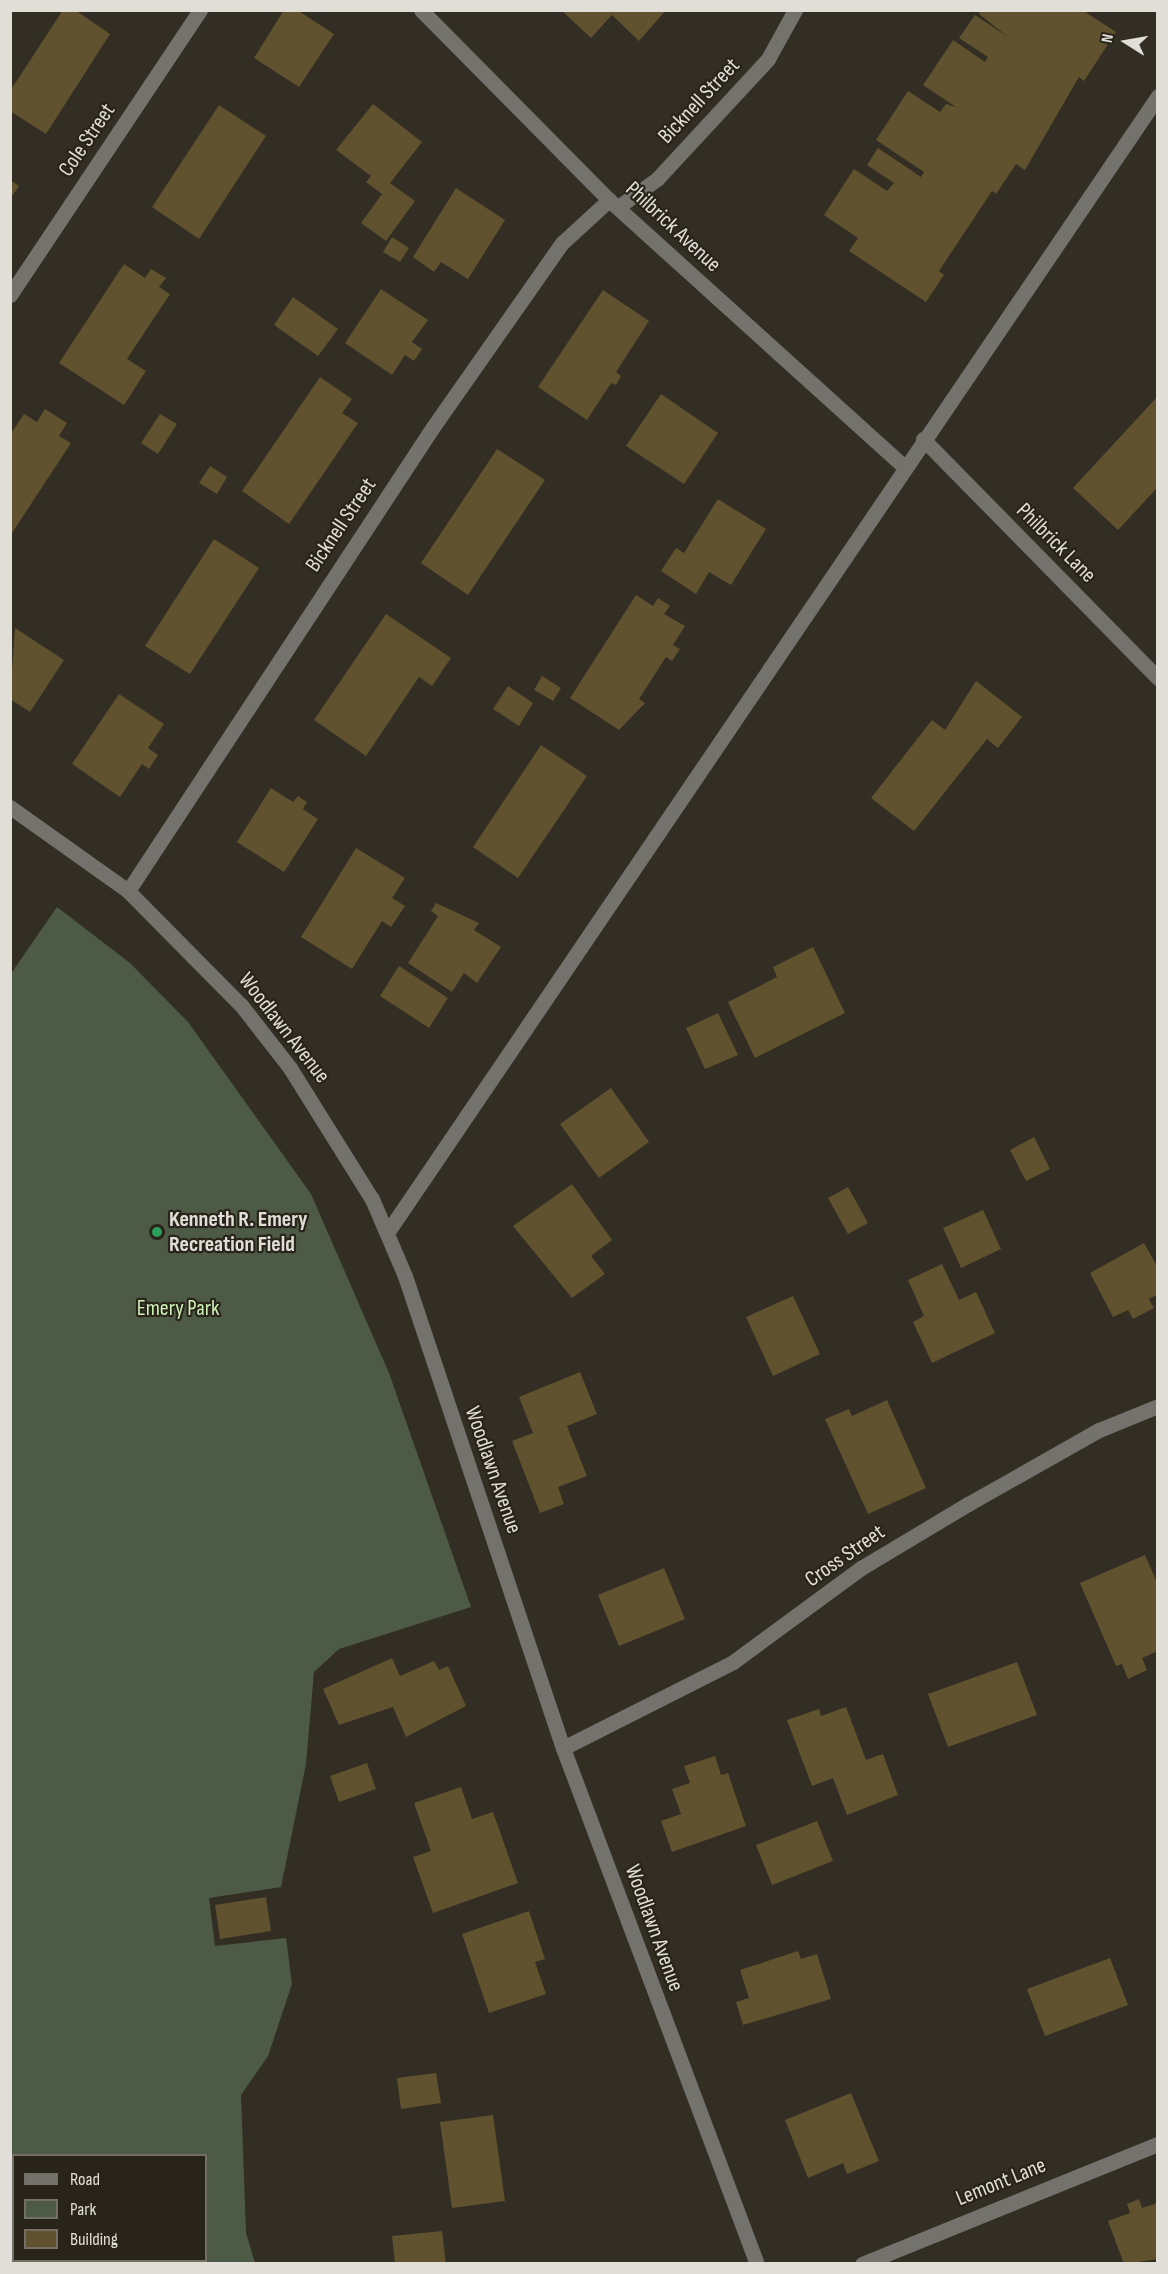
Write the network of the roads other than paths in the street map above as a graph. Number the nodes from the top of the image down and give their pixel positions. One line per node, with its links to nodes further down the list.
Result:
1 (200, 10): 6 (street, Cole Street)
2 (421, 10): 5 (street, Philbrick Avenue)
3 (795, 10): 5 (street, Bicknell Street)
4 (1158, 96): 7 (street)
5 (614, 203): 8 (street, Philbrick Avenue); 11 (street, Bicknell Street)
6 (10, 295)
7 (923, 439): 8 (street); 9 (street, Philbrick Lane)
8 (904, 467): 12 (street)
9 (1158, 678)
10 (10, 807): 11 (street, Woodlawn Avenue)
11 (128, 891): 12 (street, Woodlawn Avenue)
12 (387, 1233): 14 (street, Woodlawn Avenue)
13 (1158, 1406): 14 (street, Cross Street)
14 (563, 1748): 16 (street, Woodlawn Avenue)
15 (1158, 2144): 17 (street, Lemont Lane)
16 (757, 2264)
17 (862, 2264)

